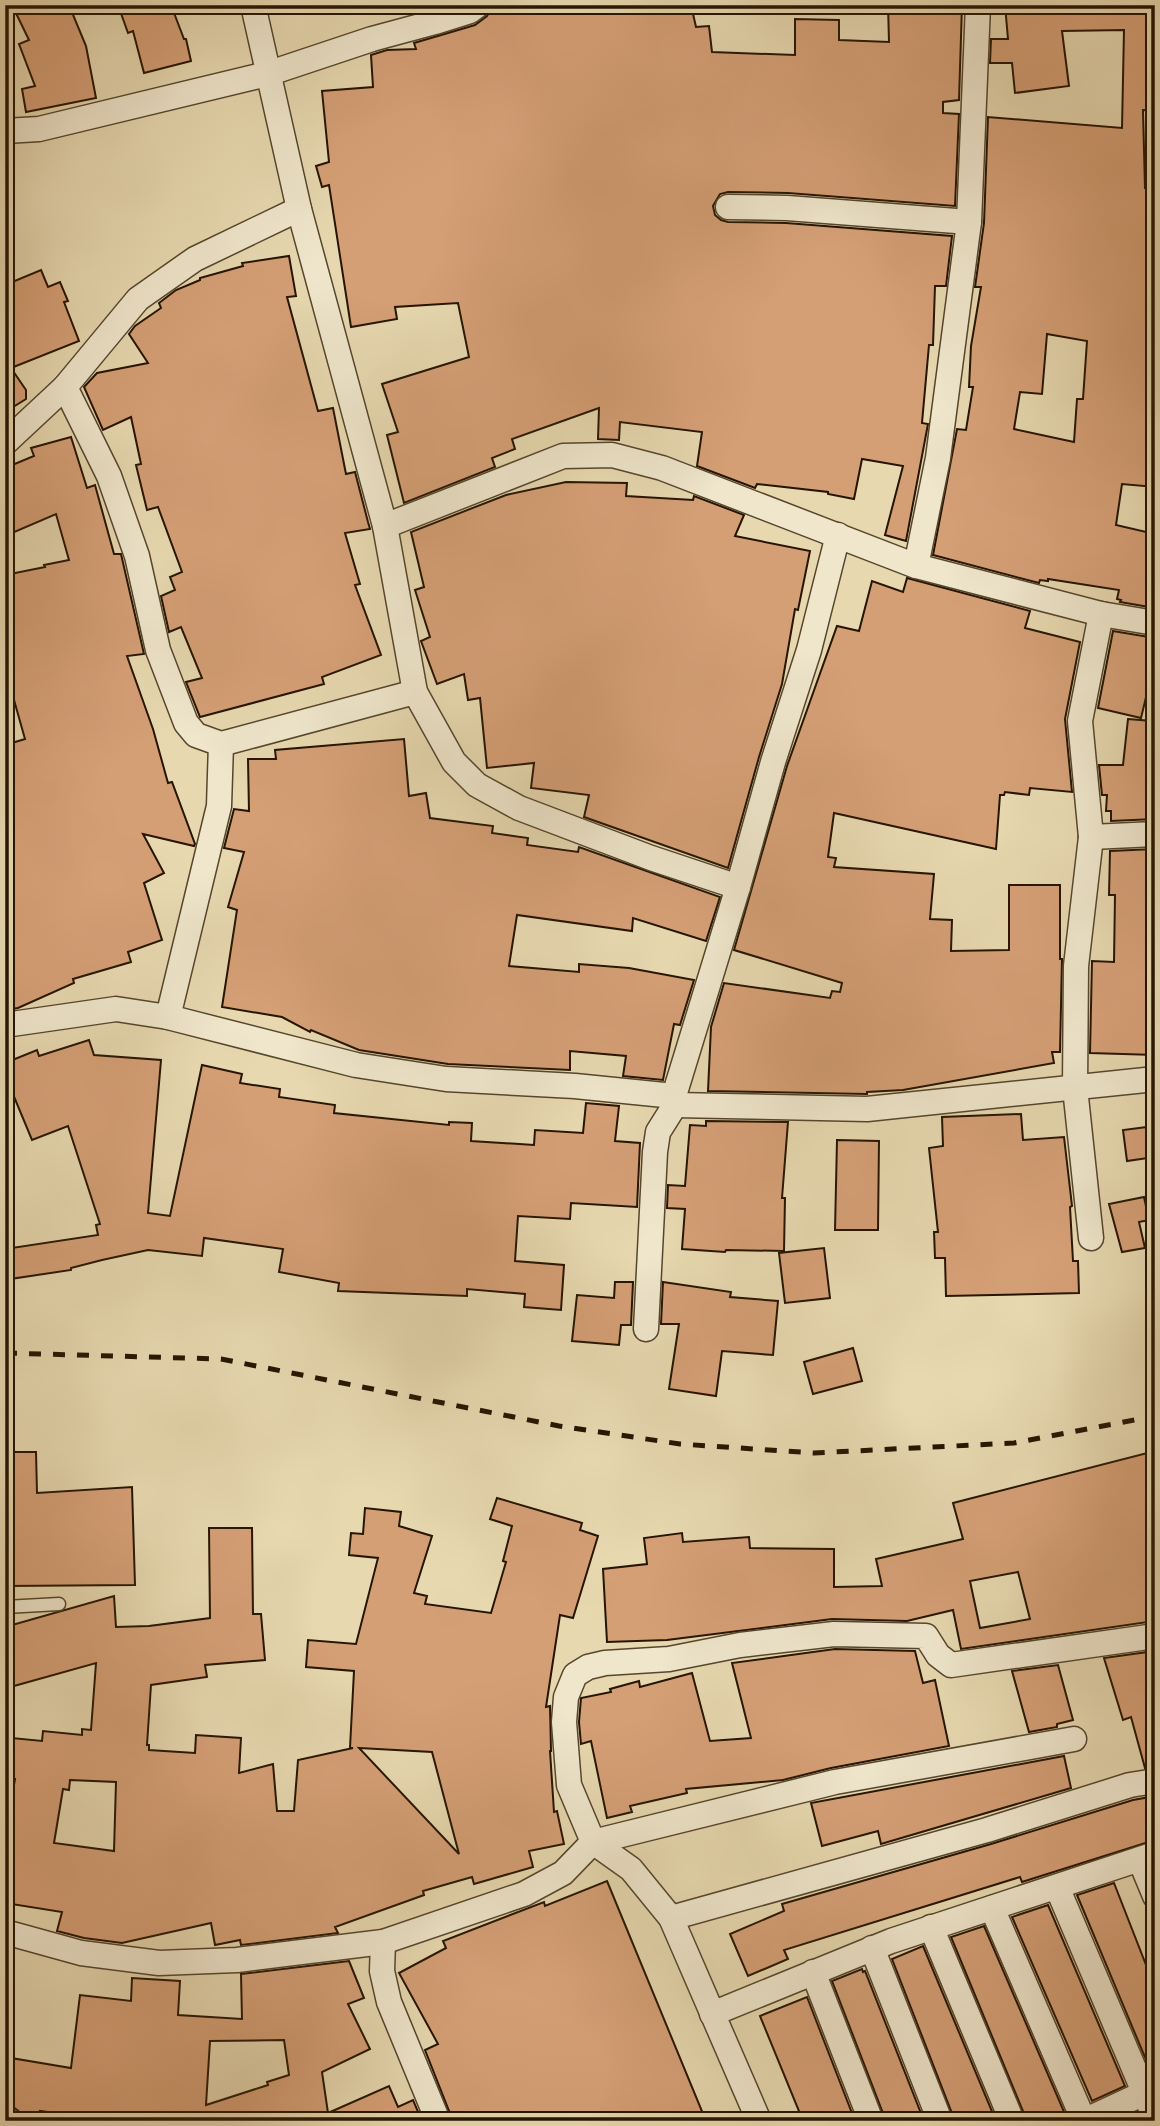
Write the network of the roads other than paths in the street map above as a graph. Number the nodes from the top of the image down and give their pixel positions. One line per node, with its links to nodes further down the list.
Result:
1 (253, 5): 4 (street)
2 (478, 5): 4 (street)
3 (978, 5): 8 (street)
4 (267, 74): 5 (street); 7 (street)
5 (5, 131)
6 (728, 207): 8 (street)
7 (299, 209): 9 (street); 11 (street)
8 (969, 222): 13 (street)
9 (65, 387): 10 (street); 17 (street)
10 (5, 443)
11 (385, 526): 12 (street); 16 (street)
12 (838, 535): 13 (street); 20 (street)
13 (916, 566): 14 (street)
14 (1101, 614): 15 (street); 19 (street)
15 (1155, 623)
16 (415, 692): 17 (street); 20 (street)
17 (221, 744): 21 (street)
18 (1155, 834): 19 (street)
19 (1091, 837): 24 (street)
20 (738, 887): 25 (street)
21 (168, 1017): 22 (street); 25 (street)
22 (5, 1026)
23 (1155, 1079): 24 (street)
24 (1075, 1088): 25 (street); 26 (street)
25 (674, 1101): 27 (street)
26 (1091, 1238)
27 (646, 1329)
28 (59, 1604): 29 (lane)
29 (5, 1607)
30 (1155, 1636): 33 (street)
31 (1073, 1738): 33 (street)
32 (1155, 1781): 38 (street)
33 (593, 1842): 38 (street); 41 (street)
34 (1147, 1857): 35 (street); 36 (street)
35 (1057, 1887): 37 (street); 45 (street)
36 (1155, 1896)
37 (992, 1908): 39 (street); 52 (street)
38 (671, 1918): 44 (street)
39 (932, 1927): 42 (street); 51 (street)
40 (5, 1932): 41 (street)
41 (383, 1942): 47 (street)
42 (872, 1948): 43 (street); 50 (street)
43 (813, 1972): 44 (street); 49 (street)
44 (712, 2014): 48 (street)
45 (1149, 2091): 46 (street); 52 (street)
46 (1155, 2118)
47 (438, 2121)
48 (760, 2121)
49 (871, 2121)
50 (940, 2121)
51 (1012, 2121)
52 (1084, 2121)

